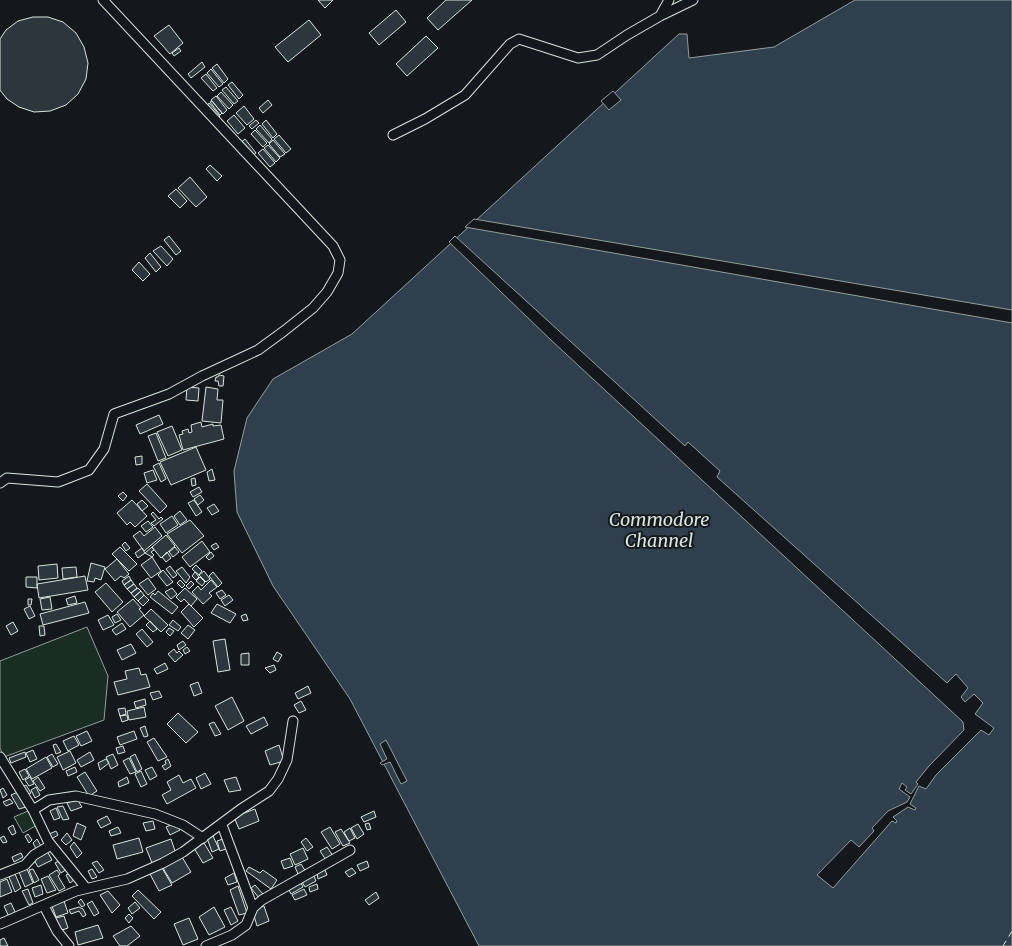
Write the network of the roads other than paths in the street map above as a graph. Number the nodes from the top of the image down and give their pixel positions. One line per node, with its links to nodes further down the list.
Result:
1 (103, 0): 6 (street)
2 (669, 0): 4 (street)
3 (693, 0): 4 (street)
4 (660, 16): 5 (street)
5 (392, 135)
6 (0, 483)
7 (293, 721): 10 (street)
8 (0, 757): 9 (street)
9 (33, 810): 11 (street); 12 (street)
10 (222, 824): 11 (street); 17 (street)
11 (203, 838): 15 (street)
12 (51, 845): 14 (street); 15 (street)
13 (350, 850): 17 (street)
14 (0, 875)
15 (86, 888): 16 (street)
16 (44, 906): 18 (street); 19 (street)
17 (253, 908): 20 (street)
18 (0, 924)
19 (69, 946)
20 (206, 946)

